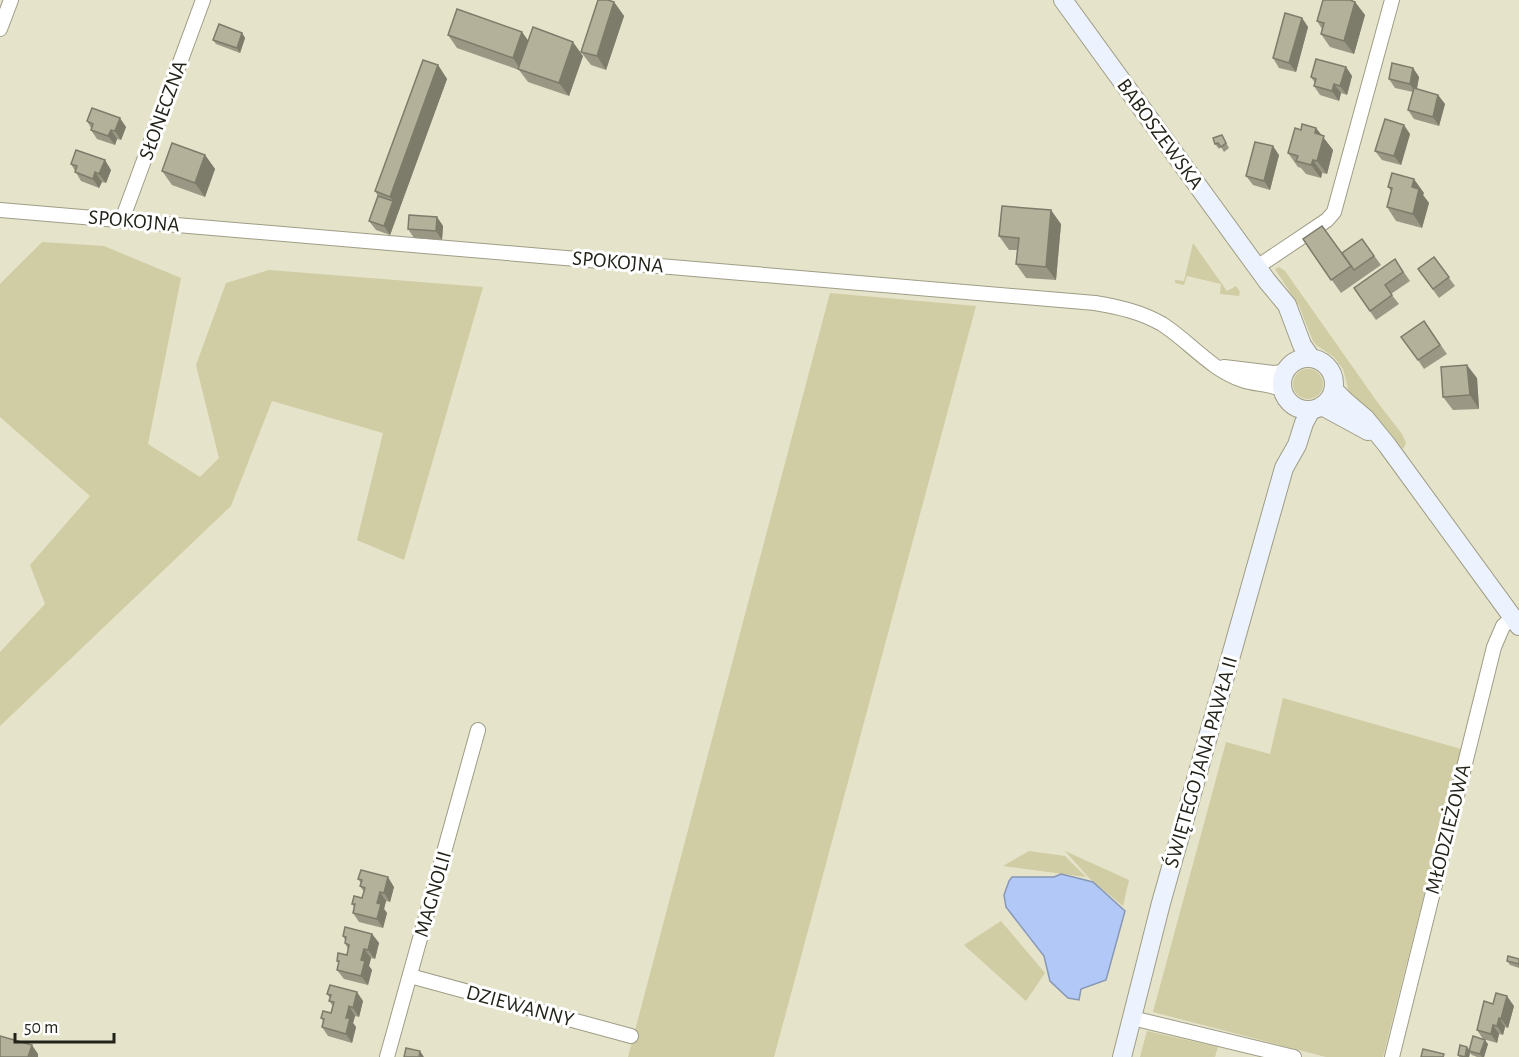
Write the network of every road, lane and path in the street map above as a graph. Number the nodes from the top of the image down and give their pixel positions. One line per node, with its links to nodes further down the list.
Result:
1 (11, 0): 5 (street)
2 (204, 0): 7 (street, SŁONECZNA)
3 (1063, 0): 8 (street, BABOSZEWSKA)
4 (1392, 0): 8 (street)
5 (0, 29)
6 (0, 210): 7 (street, SPOKOJNA)
7 (122, 220): 11 (street, SPOKOJNA)
8 (1257, 267): 9 (street, BABOSZEWSKA)
9 (1274, 290): 10 (street, BABOSZEWSKA); 11 (street, BABOSZEWSKA)
10 (1311, 358): 11 (street); 12 (street)
11 (1287, 383): 13 (street); 15 (street, ŚWIĘTEGO JANA PAWŁA II)
12 (1334, 390): 13 (street); 14 (street)
13 (1317, 408): 14 (street); 15 (street, ŚWIĘTEGO JANA PAWŁA II)
14 (1377, 435): 16 (street)
15 (1284, 468): 19 (street, ŚWIĘTEGO JANA PAWŁA II)
16 (1515, 622): 24 (street, MŁODZIEŻOWA)
17 (478, 730): 18 (street, MAGNOLII)
18 (410, 976): 20 (street, DZIEWANNY); 21 (street, MAGNOLII)
19 (1132, 1018): 22 (street, ŚWIĘTEGO JANA PAWŁA II); 23 (street)
20 (631, 1035)
21 (387, 1057)
22 (1122, 1057)
23 (1294, 1057)
24 (1392, 1057)

